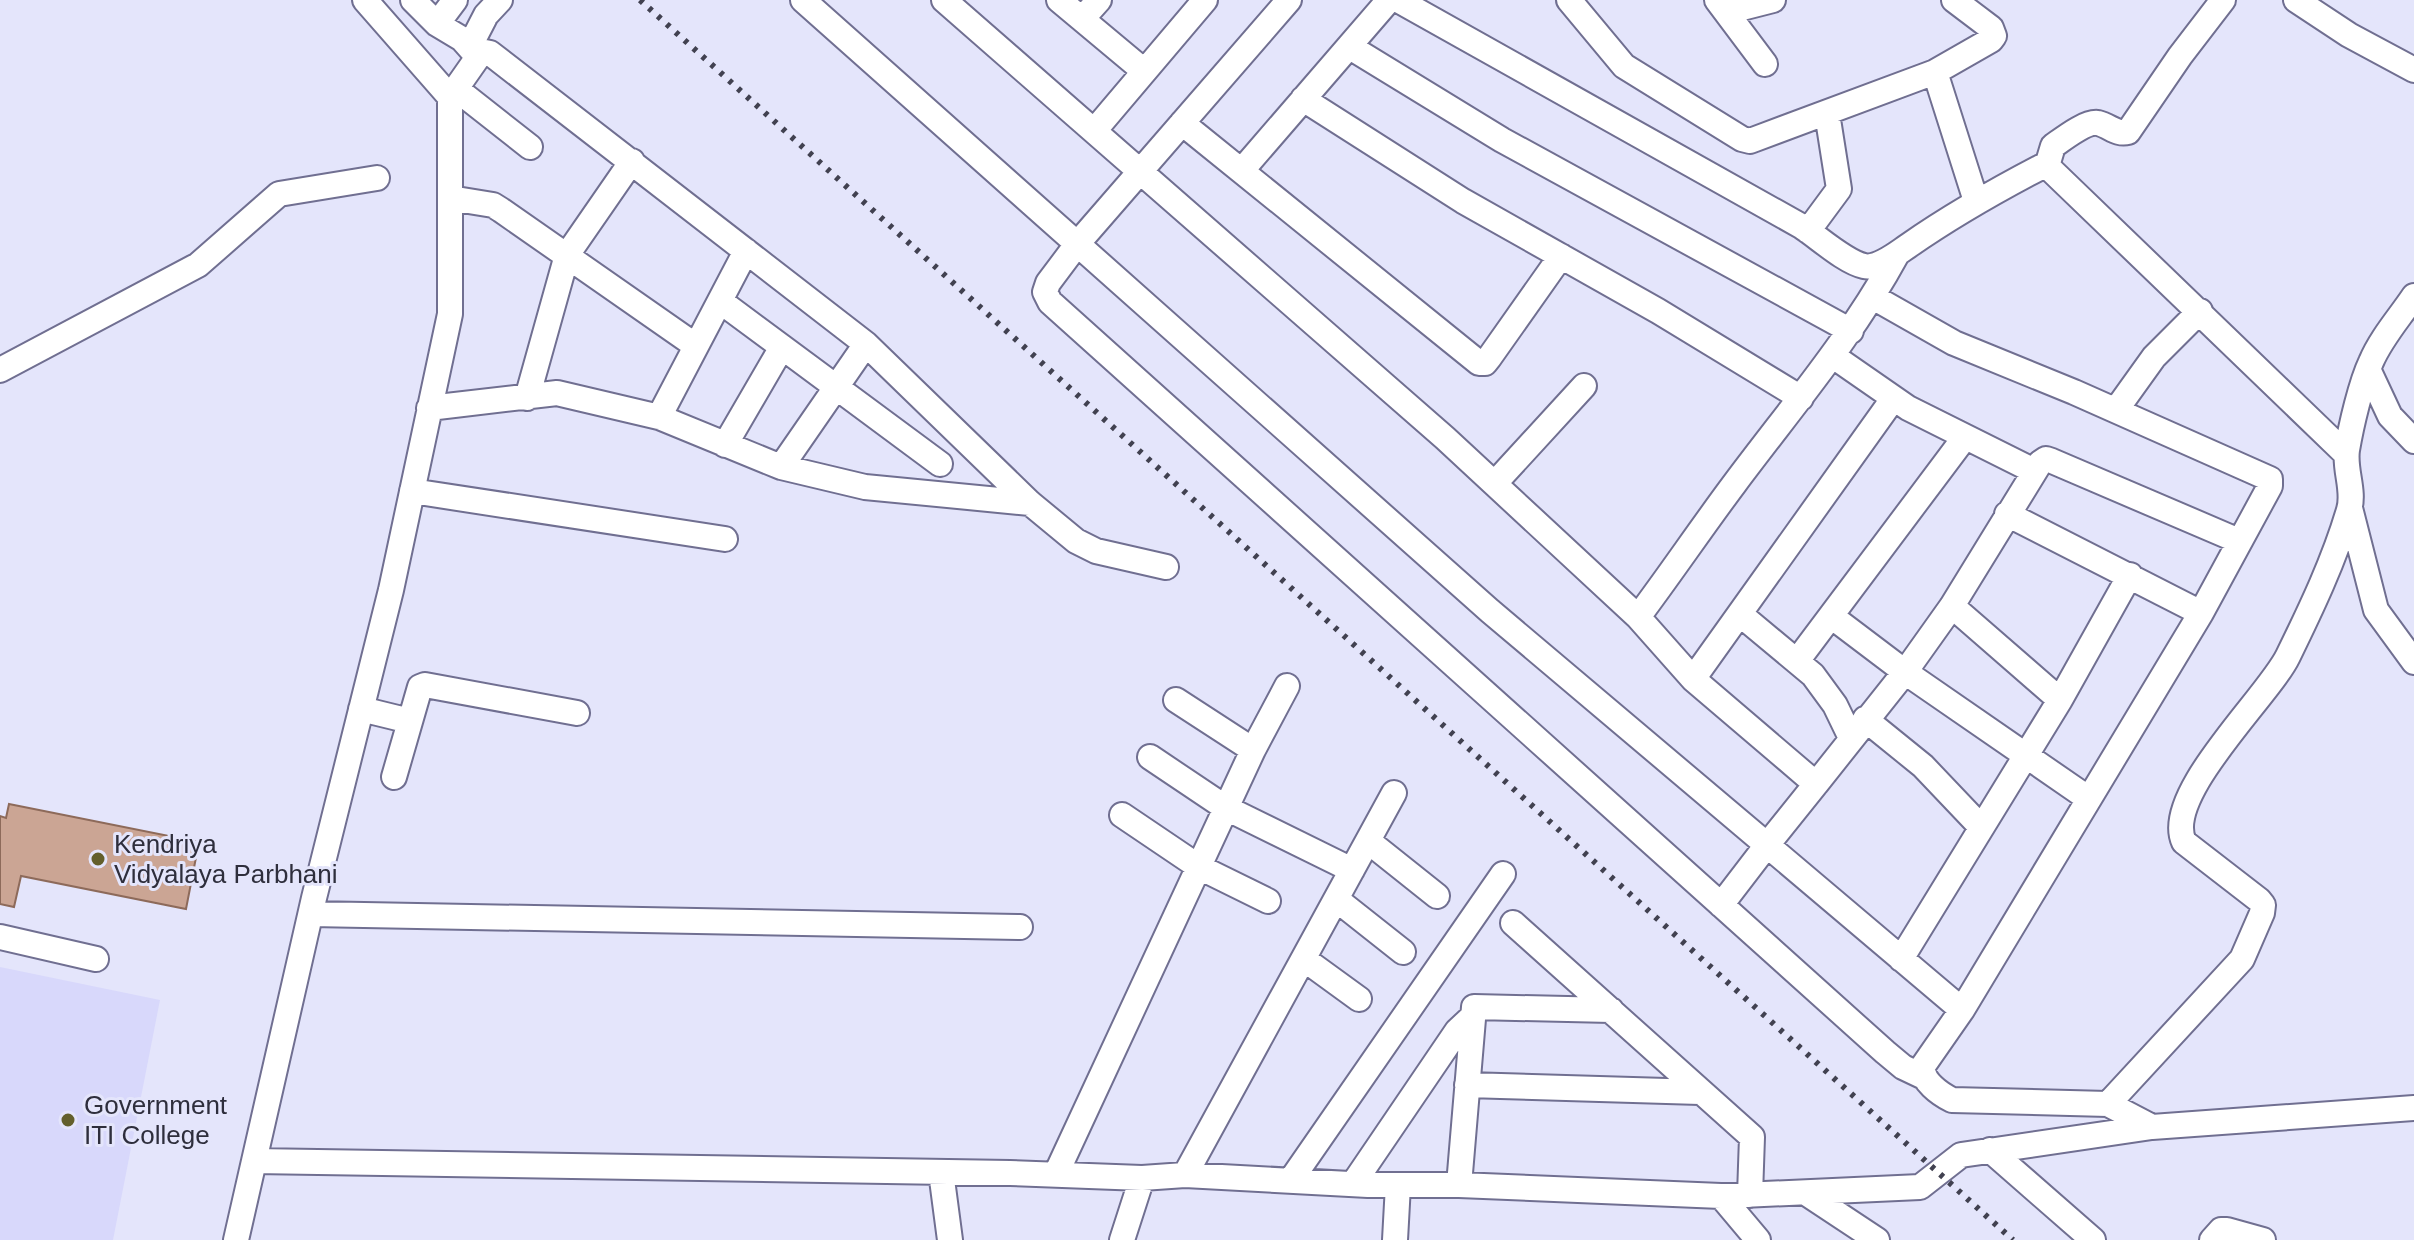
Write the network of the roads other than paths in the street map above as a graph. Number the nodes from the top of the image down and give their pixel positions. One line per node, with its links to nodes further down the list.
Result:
1 (365, 0): 27 (street)
2 (413, 0): 20 (street)
3 (455, 0): 20 (street)
4 (500, 0): 22 (street)
5 (803, 0): 41 (street)
6 (944, 0): 31 (street)
7 (1059, 0): 19 (street)
8 (1099, 0): 19 (street)
9 (1205, 0): 25 (street)
10 (1289, 0): 30 (street)
11 (1389, 0): 21 (street)
12 (1398, 0): 40 (street)
13 (1569, 0): 29 (street)
14 (1773, 0): 18 (street)
15 (1954, 0): 26 (street)
16 (2223, 0): 34 (street)
17 (2296, 0): 24 (street)
18 (1721, 6): 23 (street)
19 (1082, 19): 25 (street)
20 (437, 24): 22 (street)
21 (1350, 47): 28 (street); 50 (street)
22 (474, 52): 27 (street); 33 (street)
23 (1765, 64)
24 (2414, 70)
25 (1144, 71): 31 (street)
26 (1935, 72): 29 (street); 39 (street)
27 (452, 92): 32 (street); 38 (street)
28 (1303, 99): 35 (street); 45 (street)
29 (1827, 113): 40 (street)
30 (1182, 123): 35 (street); 36 (street)
31 (1094, 131): 36 (street)
32 (530, 147)
33 (632, 161): 42 (street); 44 (street)
34 (2047, 166): 39 (street); 49 (street)
35 (1243, 169): 45 (street)
36 (1140, 171): 41 (street); 72 (street)
37 (377, 178): 56 (street)
38 (450, 198): 44 (street); 62 (street)
39 (1976, 201): 43 (street)
40 (1808, 231): 43 (street)
41 (1078, 243): 108 (street); 115 (street)
42 (746, 251): 48 (street); 51 (street)
43 (1897, 254): 47 (street)
44 (567, 255): 52 (street); 59 (street)
45 (1561, 256): 60 (street)
46 (2414, 296): 55 (street)
47 (1873, 297): 50 (street); 63 (street)
48 (720, 301): 52 (street); 53 (street)
49 (2200, 311): 63 (street); 68 (street)
50 (1851, 331): 54 (street)
51 (866, 344): 58 (street); 74 (street)
52 (696, 346): 64 (street)
53 (782, 347): 58 (street); 67 (street)
54 (1833, 356): 60 (street); 61 (street)
55 (2368, 369): 66 (street); 68 (street)
56 (0, 370)
57 (1584, 386): 72 (street)
58 (836, 387): 69 (street); 70 (street)
59 (527, 398): 62 (street); 64 (street)
60 (1801, 398): 85 (street)
61 (1893, 399): 65 (street); 83 (street)
62 (429, 408): 73 (street)
63 (2116, 410): 78 (street)
64 (659, 417): 67 (street)
65 (1965, 437): 71 (street); 84 (street)
66 (2414, 441)
67 (725, 445): 70 (street)
68 (2346, 454): 75 (street)
69 (940, 464)
70 (781, 467): 74 (street)
71 (2034, 471): 76 (street); 78 (street)
72 (1495, 483): 85 (street)
73 (412, 491): 77 (street); 93 (street)
74 (1030, 503): 79 (street)
75 (2350, 508): 87 (street); 131 (street)
76 (2007, 514): 80 (street); 81 (street)
77 (725, 539)
78 (2239, 541): 82 (street)
79 (1166, 567)
80 (2130, 575): 82 (street); 92 (street)
81 (1952, 606): 88 (street); 92 (street)
82 (2201, 613): 103 (street)
83 (1741, 615): 86 (street); 89 (street)
84 (1831, 616): 86 (street); 88 (street)
85 (1638, 617): 89 (street)
86 (1797, 661): 96 (street)
87 (2414, 662)
88 (1905, 672): 96 (street); 98 (street)
89 (1693, 679): 101 (street)
90 (1287, 686): 97 (street)
91 (1176, 700): 97 (street)
92 (2060, 700): 98 (street)
93 (361, 709): 95 (street); 116 (street)
94 (577, 713): 95 (street)
95 (410, 721): 100 (street)
96 (1858, 729): 101 (street); 106 (street)
97 (1253, 750): 104 (street)
98 (2025, 755): 103 (street); 106 (street)
99 (1150, 757): 104 (street)
100 (394, 777)
101 (1816, 784): 108 (street)
102 (1394, 793): 107 (street)
103 (2089, 799): 126 (street)
104 (1226, 808): 109 (street); 110 (street)
105 (1122, 815): 109 (street)
106 (1981, 827): 123 (street)
107 (1368, 841): 110 (street); 112 (street)
108 (1767, 845): 115 (street); 123 (street)
109 (1199, 867): 114 (street); 137 (street)
110 (1352, 870): 113 (street)
111 (1503, 874): 140 (street)
112 (1437, 896)
113 (1336, 899): 120 (street); 122 (street)
114 (1268, 901)
115 (1721, 905): 128 (street)
116 (311, 914): 118 (street); 135 (street)
117 (1513, 923): 125 (street)
118 (1020, 927)
119 (0, 937): 121 (street)
120 (1403, 952)
121 (96, 959)
122 (1304, 959): 124 (street); 138 (street)
123 (1901, 959): 126 (street)
124 (1359, 999)
125 (1611, 1010): 127 (street); 130 (street)
126 (1962, 1010): 128 (street)
127 (1472, 1017): 129 (street); 141 (street)
128 (1924, 1077): 131 (street)
129 (1467, 1085): 130 (street); 143 (street)
130 (1700, 1092): 145 (street)
131 (2108, 1104): 133 (street)
132 (2414, 1108): 133 (street)
133 (2152, 1127): 134 (street)
134 (1990, 1150): 144 (street); 153 (street)
135 (254, 1161): 136 (street); 147 (street)
136 (941, 1172): 137 (street); 148 (street)
137 (1056, 1174): 139 (street)
138 (1185, 1175): 139 (street); 140 (street)
139 (1142, 1178): 149 (street)
140 (1291, 1180): 141 (street)
141 (1353, 1184): 142 (street)
142 (1398, 1185): 143 (street); 150 (street)
143 (1459, 1185): 146 (street)
144 (1806, 1193): 145 (street); 152 (street)
145 (1750, 1195): 146 (street)
146 (1721, 1196): 151 (street)
147 (236, 1240)
148 (950, 1240)
149 (1122, 1240)
150 (1395, 1240)
151 (1758, 1240)
152 (1877, 1240)
153 (2093, 1240)
154 (2212, 1240): 155 (street)
155 (2263, 1240)

